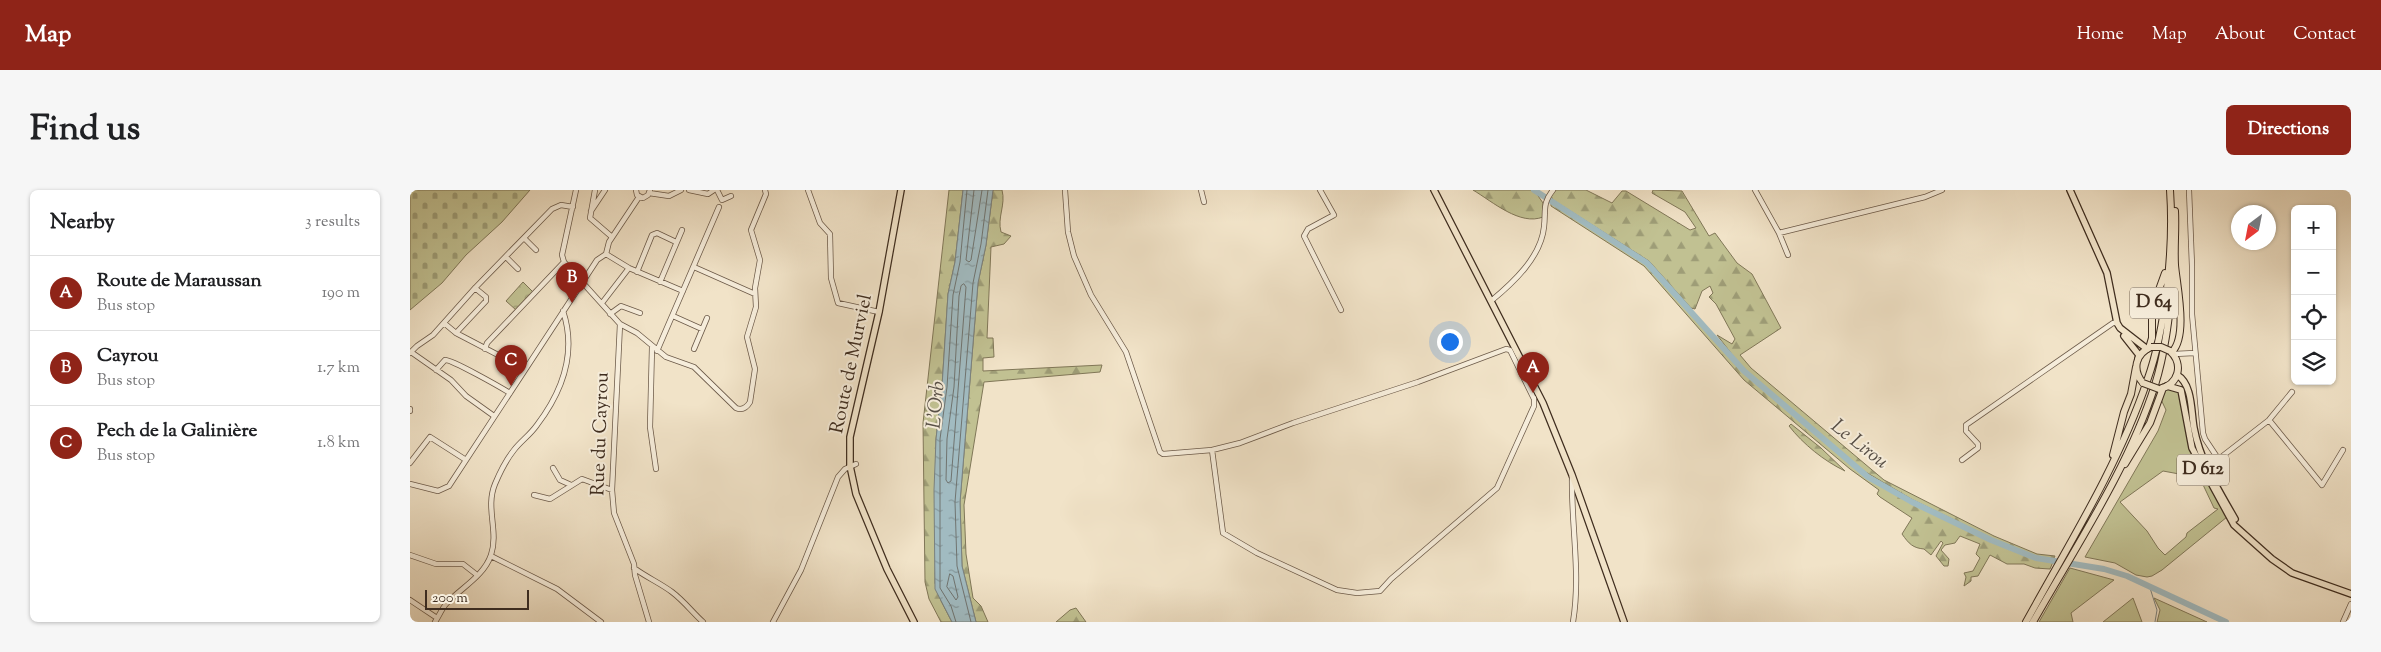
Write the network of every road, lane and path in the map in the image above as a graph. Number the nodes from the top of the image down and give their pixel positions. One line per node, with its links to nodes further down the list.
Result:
1 (576, 190): 26 (street)
2 (595, 190): 28 (street)
3 (605, 190): 28 (street)
4 (636, 190): 24 (street)
5 (681, 190): 22 (street)
6 (689, 190): 7 (street)
7 (716, 190): 23 (street)
8 (765, 190): 49 (street)
9 (808, 190): 54 (street)
10 (901, 190): 54 (main road, Route de Murviel)
11 (1065, 190): 87 (street)
12 (1202, 190): 25 (street)
13 (1320, 190): 52 (street)
14 (1434, 190): 50 (main road)
15 (1755, 190): 30 (street)
16 (1942, 190): 30 (street)
17 (2070, 190): 62 (main road)
18 (2170, 190): 38 (highway, D 64)
19 (2174, 190): 40 (highway, D 64)
20 (2189, 190): 73 (street)
21 (1552, 191): 50 (street)
22 (649, 192): 24 (street)
23 (732, 196)
24 (639, 197): 31 (street)
25 (1204, 202)
26 (573, 207): 32 (street); 39 (street)
27 (719, 207): 41 (street)
28 (590, 212): 31 (street)
29 (682, 230): 33 (street)
30 (1779, 233): 36 (street)
31 (612, 237): 35 (street)
32 (524, 238): 34 (street); 37 (street)
33 (676, 242): 44 (street); 46 (street)
34 (536, 250)
35 (606, 254): 42 (street); 45 (street)
36 (1788, 254)
37 (506, 257): 43 (street); 47 (street)
38 (2169, 260): 67 (highway, D 64); 97 (highway)
39 (564, 262): 45 (street); 68 (street)
40 (2175, 265): 71 (highway, D 64); 96 (highway)
41 (694, 267): 48 (street); 49 (street)
42 (629, 268): 44 (street); 51 (street)
43 (518, 269)
44 (637, 272): 46 (street)
45 (583, 282): 51 (street); 53 (street)
46 (660, 282): 48 (street)
47 (475, 288): 60 (street); 65 (street)
48 (683, 291): 57 (street)
49 (755, 294): 70 (street)
50 (1491, 301): 83 (main road)
51 (602, 303): 56 (street)
52 (1341, 310)
53 (563, 311): 59 (street); 61 (street)
54 (879, 312): 92 (main road, Route de Murviel)
55 (640, 313): 56 (street)
56 (610, 314): 63 (street)
57 (672, 316): 64 (street); 70 (street)
58 (707, 318): 64 (street)
59 (556, 322): 61 (street); 78 (street)
60 (444, 323): 65 (street); 72 (street)
61 (566, 323): 104 (street)
62 (2115, 323): 67 (main road); 75 (main road); 90 (street)
63 (620, 324): 66 (street); 100 (street, Rue du Cayrou)
64 (702, 329): 69 (street)
65 (456, 333): 68 (street)
66 (652, 347): 70 (street); 94 (street)
67 (2149, 348): 71 (highway, bridge); 75 (highway)
68 (486, 349): 78 (street)
69 (694, 349)
70 (657, 351)
71 (2172, 352): 74 (street); 76 (highway)
72 (410, 353): 77 (street)
73 (2196, 353): 74 (street); 86 (street)
74 (2184, 355): 76 (street)
75 (2136, 364): 80 (highway, bridge); 97 (highway)
76 (2178, 366): 79 (highway)
77 (436, 370): 82 (street); 85 (street)
78 (525, 370): 82 (street)
79 (2177, 375): 80 (highway); 102 (main road, D 612)
80 (2163, 388): 96 (highway); 102 (main road, D 612)
81 (2292, 392): 86 (street)
82 (510, 393): 85 (street)
83 (1540, 396): 84 (street); 95 (main road)
84 (1534, 399): 87 (street); 87 (street)
85 (494, 416): 89 (street)
86 (2269, 420): 88 (street)
87 (1212, 450)
88 (2343, 450)
89 (466, 460): 91 (street); 98 (street)
90 (1962, 460)
91 (410, 462)
92 (853, 465): 115 (street); 116 (main road, Route de Murviel)
93 (554, 468): 99 (street)
94 (656, 470)
95 (1572, 475): 117 (street); 118 (main road)
96 (2114, 479): 107 (highway)
97 (2102, 482): 107 (highway)
98 (410, 484)
99 (571, 485): 100 (street); 101 (street)
100 (612, 490): 105 (street, Rue du Cayrou)
101 (534, 495)
102 (2249, 540): 108 (main road, D 612)
103 (410, 555): 106 (street)
104 (491, 556): 106 (street); 112 (street)
105 (634, 568): 113 (street, Rue du Cayrou); 114 (street)
106 (477, 575): 111 (street)
107 (2053, 579): 119 (highway); 120 (highway)
108 (2351, 594)
109 (410, 600): 111 (street)
110 (2351, 604): 121 (street)
111 (436, 620)
112 (601, 622)
113 (649, 622)
114 (703, 622)
115 (773, 622)
116 (914, 622)
117 (1573, 622)
118 (1624, 622)
119 (2026, 622)
120 (2033, 622)
121 (2342, 622)

